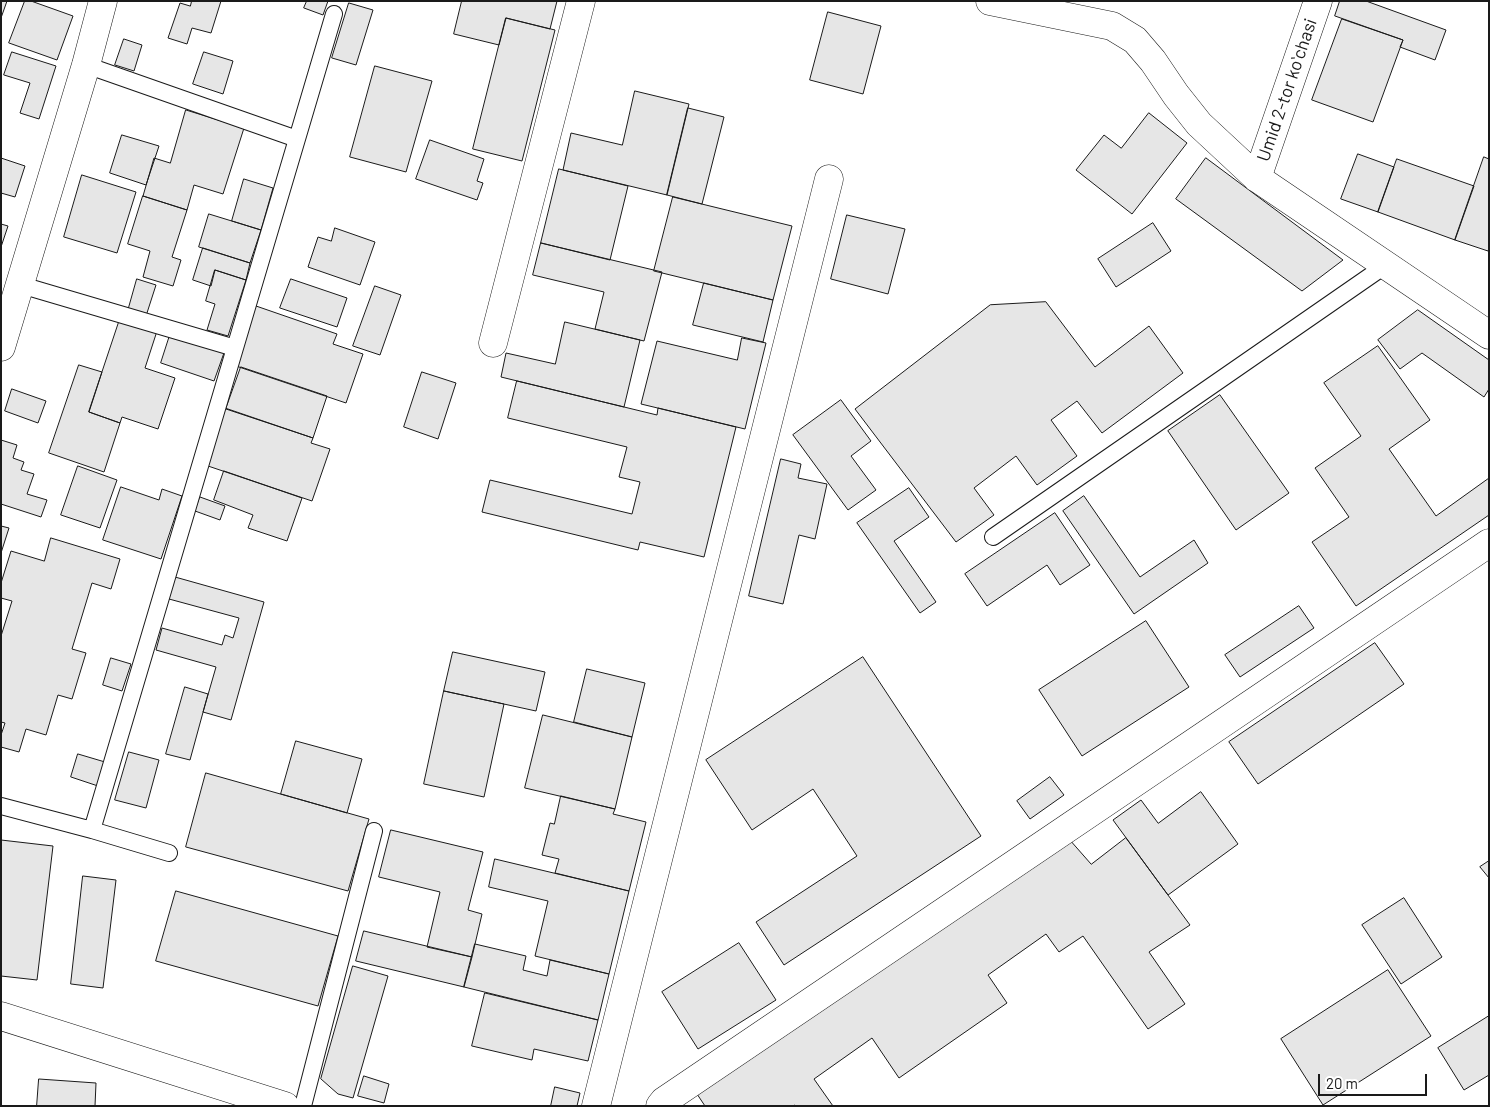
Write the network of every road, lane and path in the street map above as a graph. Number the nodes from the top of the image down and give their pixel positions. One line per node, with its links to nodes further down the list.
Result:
1 (103, 1): 6 (street)
2 (581, 1): 13 (street)
3 (990, 1): 8 (street)
4 (1318, 1): 8 (street, Umid 2-tor koʻchasi)
5 (334, 14): 7 (lane)
6 (86, 65): 7 (lane); 11 (street)
7 (297, 139): 15 (lane)
8 (1257, 178): 10 (street)
9 (829, 179): 25 (street)
10 (1386, 265): 12 (street); 16 (lane)
11 (21, 285): 14 (street); 15 (lane)
12 (1489, 335)
13 (493, 344)
14 (1, 347)
15 (235, 348): 19 (lane)
16 (993, 537)
17 (1489, 543): 26 (street)
18 (1, 806): 19 (lane)
19 (92, 830): 21 (lane)
20 (374, 831): 24 (lane)
21 (170, 853)
22 (1, 1016): 23 (street)
23 (285, 1106)
24 (302, 1106)
25 (596, 1106)
26 (660, 1106)

